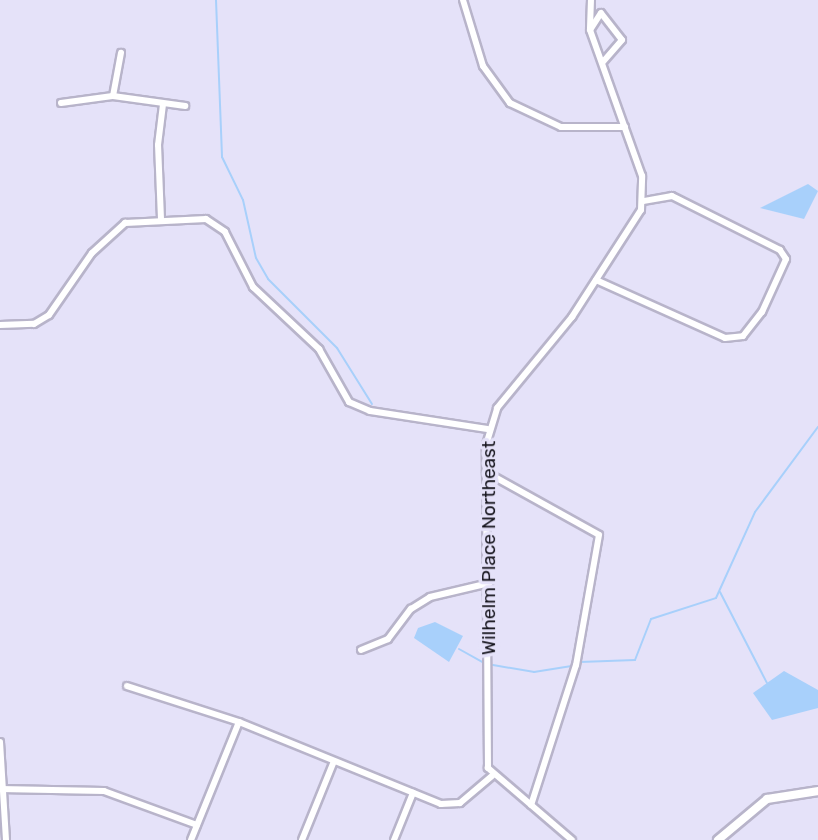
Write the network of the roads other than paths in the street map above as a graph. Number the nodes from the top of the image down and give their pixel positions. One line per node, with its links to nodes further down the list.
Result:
1 (463, 0): 10 (street)
2 (591, 0): 3 (street)
3 (590, 30): 5 (street); 5 (street)
4 (121, 53): 6 (street)
5 (602, 63): 10 (street)
6 (113, 96): 7 (street); 8 (street)
7 (61, 103)
8 (163, 104): 9 (street); 12 (street)
9 (185, 106)
10 (625, 127): 11 (street)
11 (644, 201): 13 (street, Wilhelm Place Northeast); 13 (street)
12 (162, 219): 14 (street); 15 (street)
13 (596, 280): 15 (street, Wilhelm Place Northeast)
14 (0, 325)
15 (488, 429): 16 (street, Wilhelm Place Northeast)
16 (486, 472): 17 (street, Wilhelm Place Northeast); 27 (street)
17 (489, 583): 18 (street); 23 (street, Wilhelm Place Northeast)
18 (361, 650)
19 (127, 686): 20 (street)
20 (239, 722): 22 (street); 28 (street)
21 (0, 742): 24 (street)
22 (334, 761): 26 (street); 31 (street)
23 (492, 776): 26 (street); 27 (street)
24 (1, 789): 28 (street); 29 (street)
25 (818, 791): 34 (street)
26 (413, 793): 32 (street)
27 (531, 805): 33 (street)
28 (197, 825): 30 (street)
29 (6, 840)
30 (191, 840)
31 (302, 840)
32 (394, 840)
33 (572, 840)
34 (718, 840)

